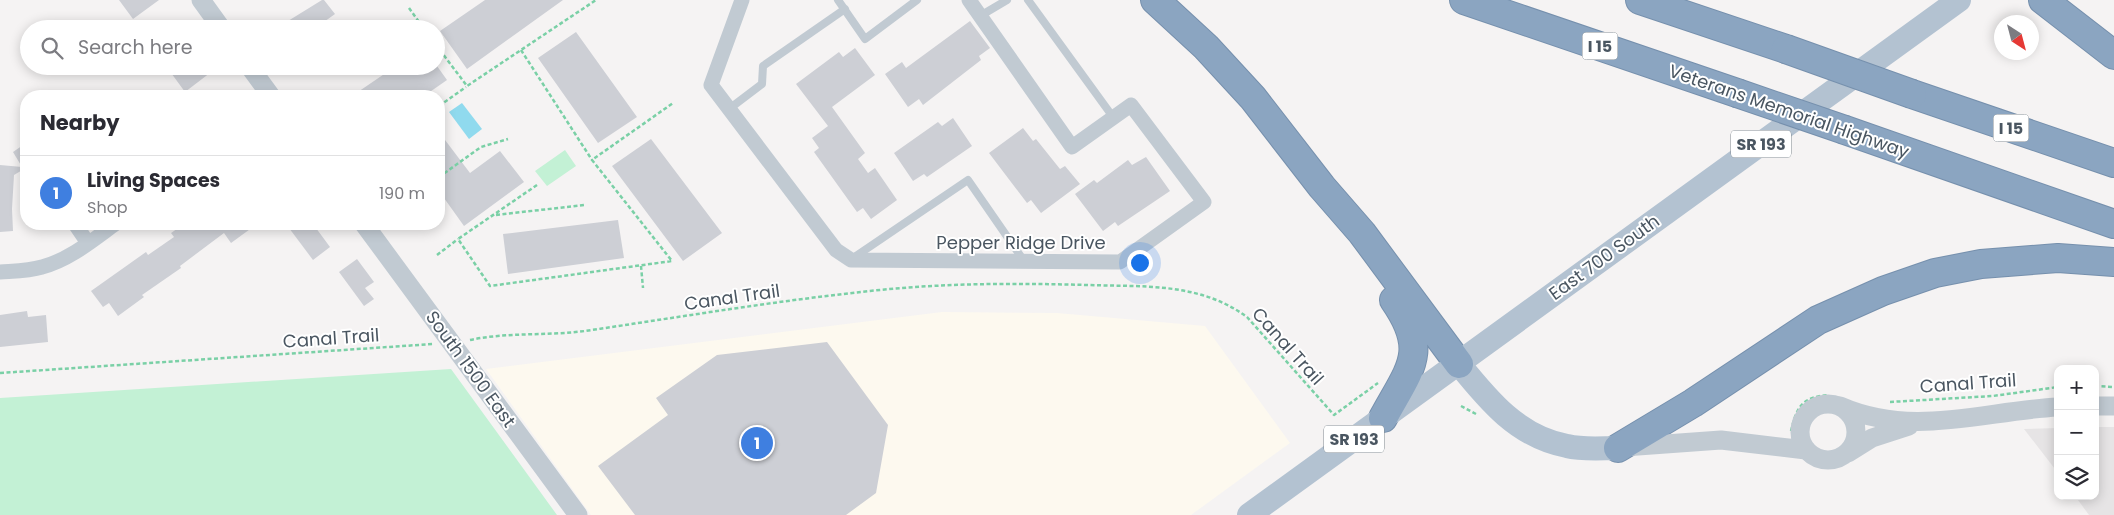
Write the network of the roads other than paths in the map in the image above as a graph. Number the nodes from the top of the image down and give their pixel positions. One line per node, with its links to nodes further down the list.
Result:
1 (201, 0): 15 (street)
2 (742, 0): 19 (street)
3 (838, 0): 13 (lane)
4 (917, 0): 13 (lane)
5 (969, 0): 14 (street, Pepper Ridge Drive)
6 (1006, 0): 14 (lane)
7 (1028, 0): 20 (lane)
8 (1155, 0): 22 (highway)
9 (1464, 0): 23 (highway, Veterans Memorial Highway / I 15, bridge)
10 (1640, 0): 21 (highway, I 15, bridge)
11 (1958, 0): 32 (main road, East 700 South / SR 193)
12 (2043, 0): 16 (highway)
13 (844, 9): 19 (lane)
14 (980, 16): 20 (street, Pepper Ridge Drive)
15 (215, 20)
16 (2114, 55)
17 (256, 75): 18 (street)
18 (267, 90)
19 (729, 109): 28 (street)
20 (1113, 118): 29 (street, Pepper Ridge Drive)
21 (2114, 163)
22 (1322, 187): 32 (highway); 37 (highway)
23 (2114, 224)
24 (79, 230): 27 (street)
25 (106, 230): 27 (street)
26 (368, 230): 42 (street, South 1500 East)
27 (88, 243): 31 (street)
28 (851, 260): 29 (street, Pepper Ridge Drive); 29 (lane)
29 (1024, 261)
30 (2114, 262): 39 (highway)
31 (0, 272)
32 (1459, 364): 37 (main road, East 700 South / SR 193); 39 (main road)
33 (1840, 406): 38 (street); 40 (street); 41 (street)
34 (2099, 406): 35 (street)
35 (2114, 406)
36 (2054, 407): 38 (street)
37 (1383, 418): 43 (main road, East 700 South / SR 193)
38 (1922, 422): 41 (street)
39 (1618, 448): 40 (street)
40 (1806, 450): 41 (street)
41 (1848, 452)
42 (578, 515)
43 (1249, 515)

